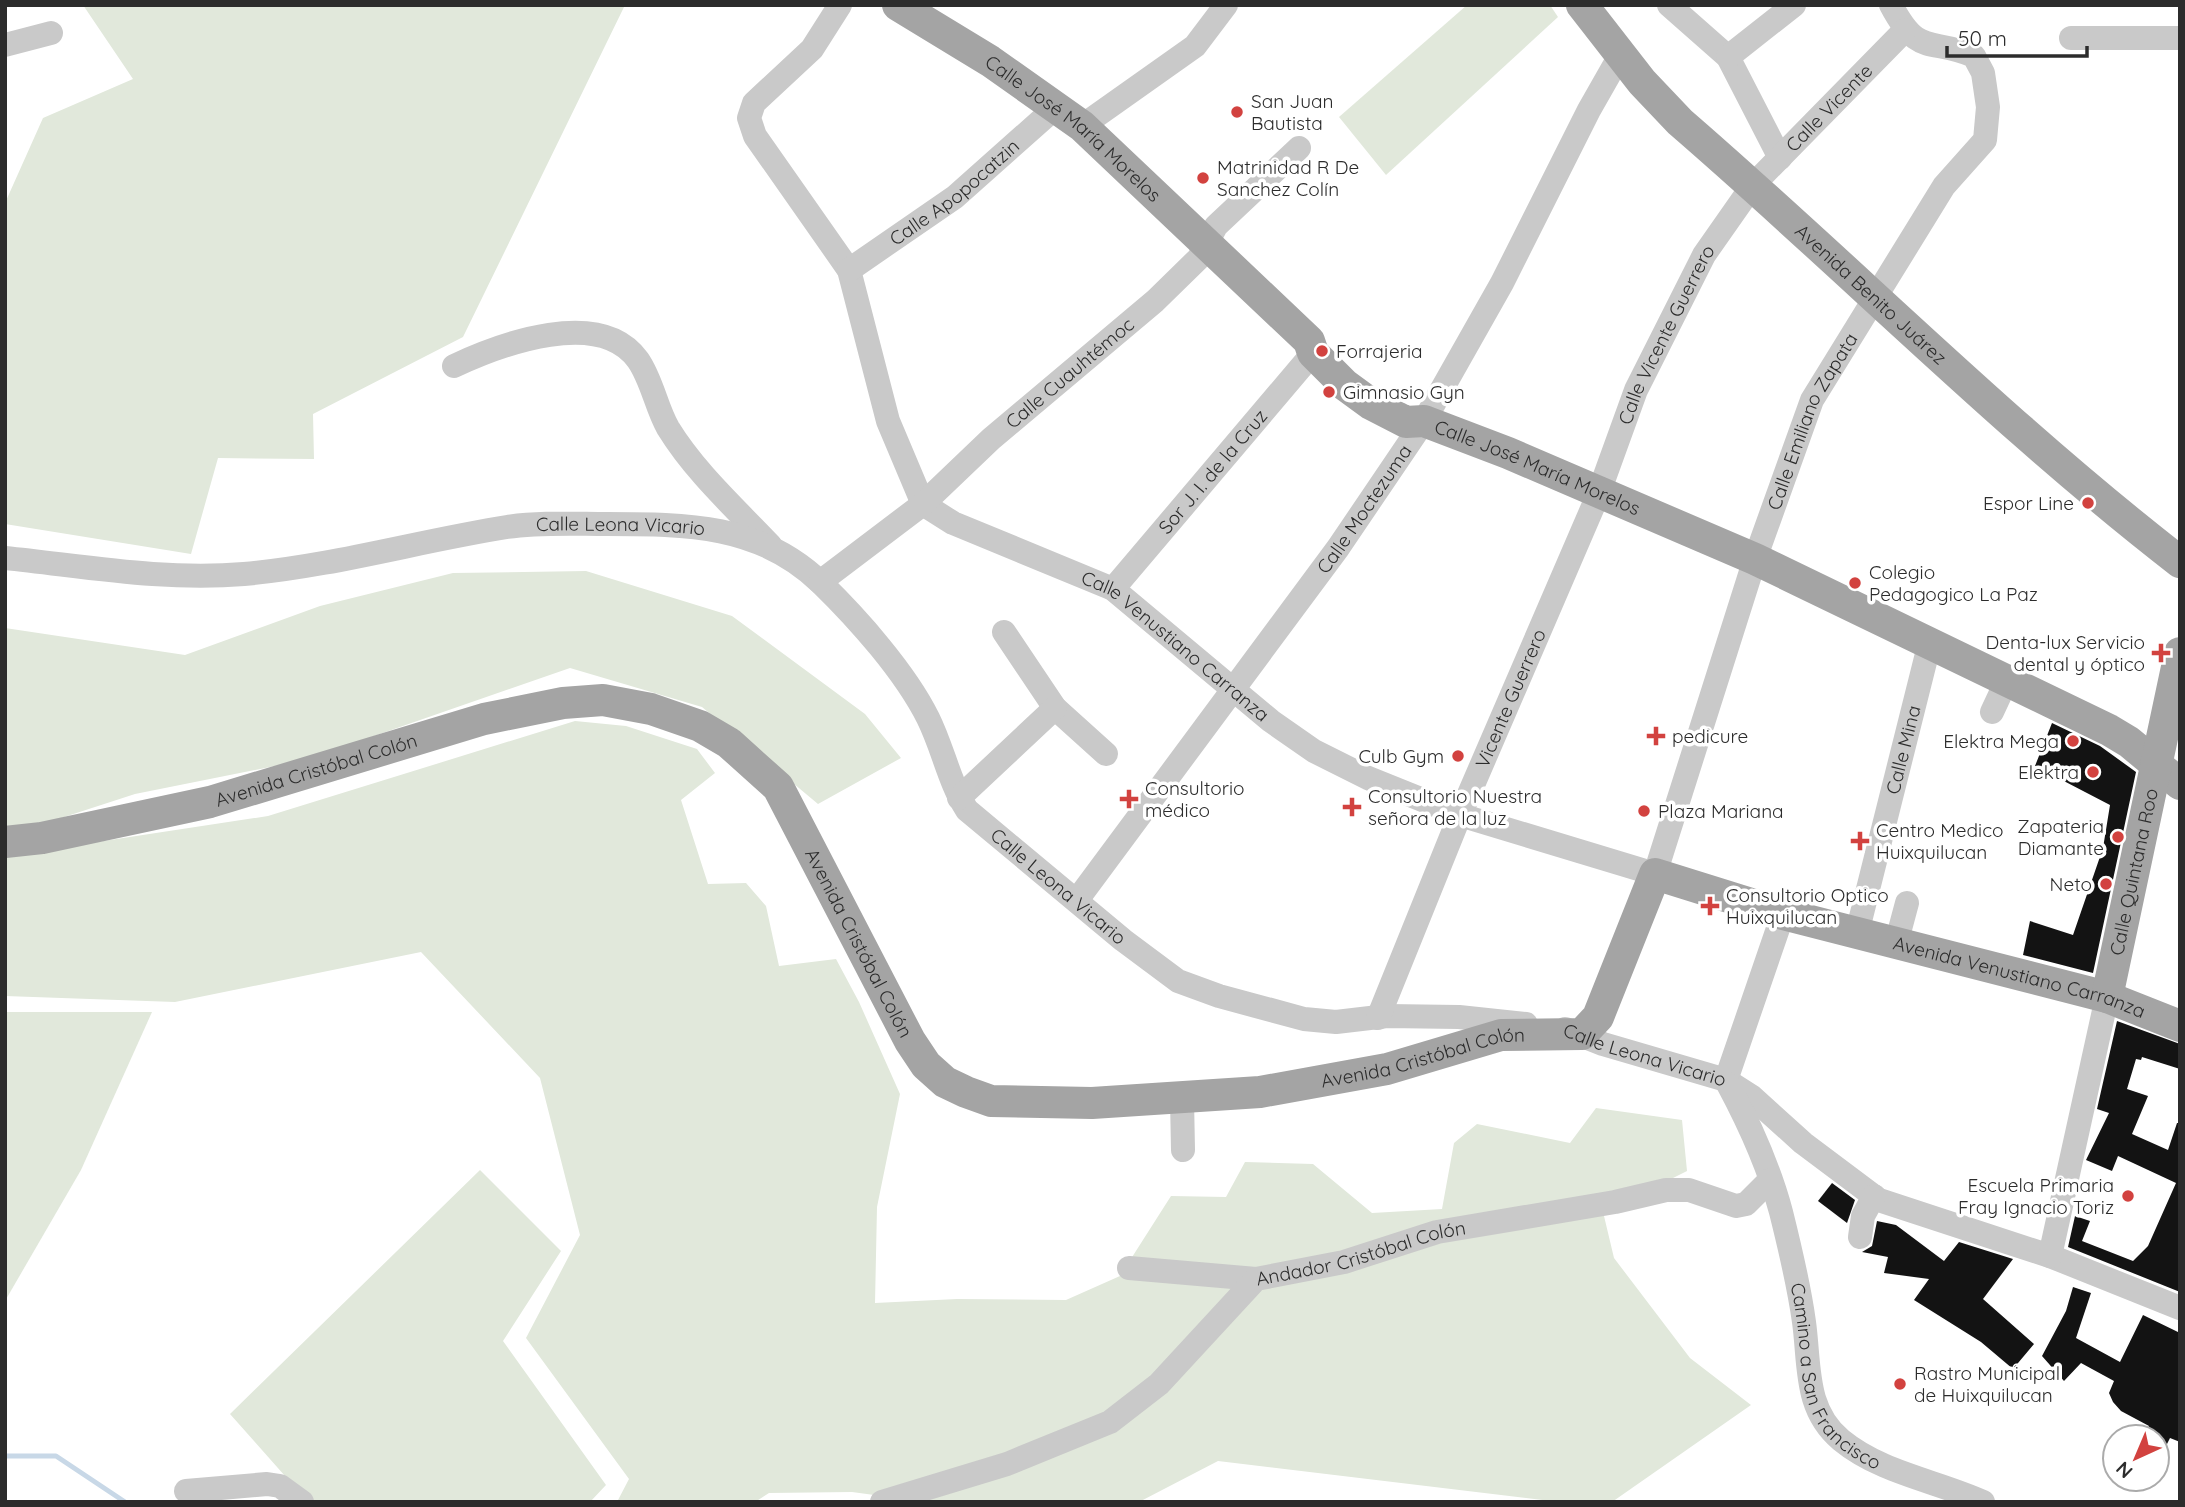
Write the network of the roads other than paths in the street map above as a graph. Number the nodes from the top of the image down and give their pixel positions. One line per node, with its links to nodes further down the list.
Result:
1 (840, 5): 21 (street)
2 (898, 5): 15 (main road, Calle José María Morelos)
3 (1226, 5): 16 (street)
4 (1583, 5): 13 (main road, Avenida Benito Juárez)
5 (1669, 5): 14 (street)
6 (1794, 5): 14 (street)
7 (1891, 5): 8 (street)
8 (1905, 30): 18 (street, Calle Vicente); 22 (street, Calle Emiliano Zapata)
9 (51, 33): 12 (street)
10 (2071, 38): 11 (street)
11 (2180, 38)
12 (5, 45)
13 (1622, 52): 19 (main road, Avenida Benito Juárez); 25 (street, Calle Moctezuma)
14 (1728, 57): 18 (street)
15 (1055, 108): 16 (main road, Calle José María Morelos); 21 (street, Calle Apopocatzin)
16 (1082, 126): 20 (main road, Calle José María Morelos)
17 (1299, 148): 20 (street, Calle Cuauhtémoc)
18 (1780, 158): 19 (street, Calle Vicente)
19 (1753, 185): 22 (main road, Avenida Benito Juárez); 26 (street, Calle Vicente Guerrero)
20 (1207, 242): 23 (main road, Calle José María Morelos); 27 (street, Calle Cuauhtémoc)
21 (849, 271): 27 (street)
22 (1876, 300): 30 (street, Calle Emiliano Zapata); 31 (main road, Avenida Benito Juárez)
23 (1313, 353): 25 (main road, Calle José María Morelos); 33 (street, Sor J. I. de la Cruz)
24 (454, 366): 28 (street)
25 (1424, 421): 26 (main road, Calle José María Morelos); 38 (street, Calle Moctezuma)
26 (1598, 495): 30 (main road, Calle José María Morelos); 44 (street, Vicente Guerrero)
27 (923, 504): 32 (street, Calle Cuauhtémoc); 33 (street, Calle Venustiano Carranza)
28 (772, 548): 29 (street, Calle Leona Vicario); 32 (street, Calle Leona Vicario)
29 (5, 558)
30 (1755, 559): 35 (main road, Calle José María Morelos); 46 (street, Calle Emiliano Zapata)
31 (2180, 562)
32 (820, 582): 43 (street, Calle Leona Vicario)
33 (1113, 589): 38 (street, Calle Venustiano Carranza)
34 (1004, 632): 39 (street)
35 (1929, 646): 37 (main road, Calle José María Morelos); 50 (street, Calle Mina)
36 (2180, 653): 42 (main road, Calle Quintana Roo)
37 (2006, 682): 40 (street); 42 (main road, Calle José María Morelos)
38 (1234, 690): 44 (street, Calle Venustiano Carranza); 47 (street, Calle Moctezuma)
39 (1055, 708): 41 (street); 43 (street)
40 (1992, 712)
41 (1107, 754)
42 (2169, 775): 52 (main road, Calle Quintana Roo)
43 (959, 798): 47 (street, Calle Leona Vicario)
44 (1460, 815): 46 (street, Calle Venustiano Carranza); 53 (street, Vicente Guerrero)
45 (5, 842): 57 (main road, Avenida Cristóbal Colón)
46 (1655, 874): 49 (main road, Avenida Venustiano Carranza); 55 (main road)
47 (1077, 900): 53 (street, Calle Leona Vicario)
48 (1907, 903): 51 (street)
49 (1783, 914): 50 (main road, Avenida Venustiano Carranza); 56 (street)
50 (1857, 933): 51 (main road, Avenida Venustiano Carranza)
51 (1896, 943): 52 (main road, Avenida Venustiano Carranza)
52 (2107, 998): 54 (main road, Avenida Venustiano Carranza); 62 (street, Calle Quintana Roo)
53 (1378, 1018): 55 (street, Calle Leona Vicario)
54 (2180, 1026)
55 (1582, 1034): 56 (street, Calle Leona Vicario); 57 (main road, Avenida Cristóbal Colón)
56 (1726, 1080): 59 (street); 60 (street, Calle Leona Vicario)
57 (1182, 1099): 58 (street)
58 (1182, 1150)
59 (1770, 1180): 64 (street, Andador Cristóbal Colón); 69 (street, Camino a San Francisco)
60 (1874, 1196): 61 (street); 62 (street, Calle Leona Vicario)
61 (1860, 1237)
62 (2050, 1256): 65 (street, Calle Leona Vicario)
63 (1129, 1268): 64 (street)
64 (1256, 1279): 68 (street, Andador Cristóbal Colón)
65 (2180, 1308)
66 (186, 1491): 67 (street)
67 (302, 1502)
68 (882, 1502)
69 (1983, 1502)

